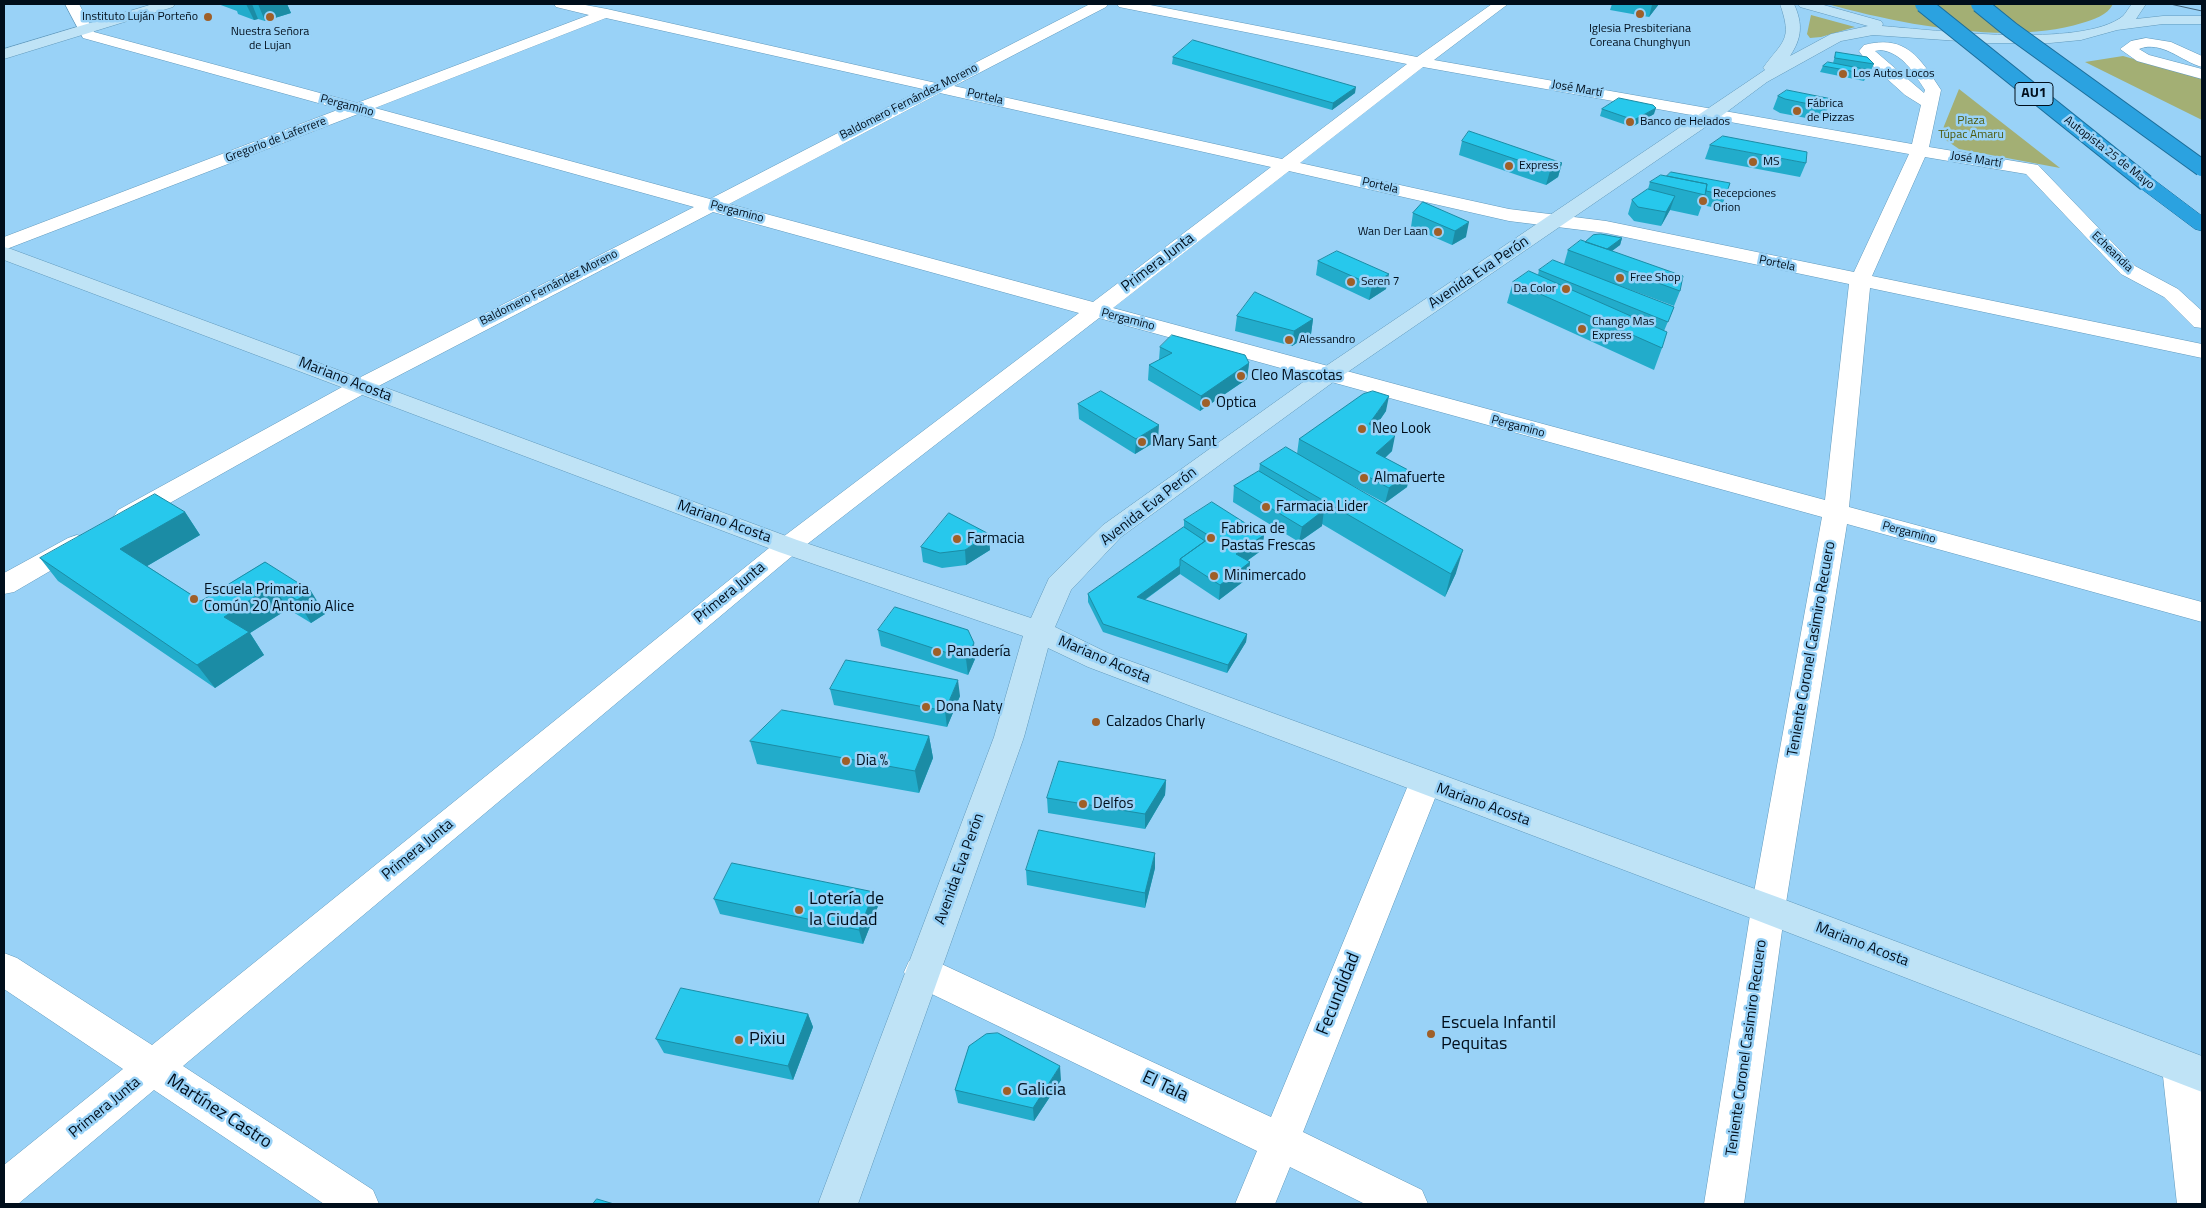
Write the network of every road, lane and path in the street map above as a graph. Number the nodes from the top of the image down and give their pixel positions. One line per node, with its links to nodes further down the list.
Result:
1 (72, 4): 16 (street)
2 (133, 4): 16 (main road)
3 (168, 4): 16 (main road)
4 (560, 4): 14 (street, Portela)
5 (631, 4): 14 (street, Gregorio de Laferrere)
6 (1101, 4): 25 (street, Baldomero Fernández Moreno)
7 (1124, 4): 21 (street, José Martí)
8 (1501, 4): 21 (street, Primera Junta)
9 (1787, 4): 24 (main road, Avenida Eva Perón)
10 (1805, 4): 18 (main road)
11 (1923, 4): 33 (highway, Autopista 25 de Mayo / AU1, bridge)
12 (1979, 4): 31 (highway, AU1, bridge)
13 (2138, 4): 17 (main road)
14 (605, 14): 25 (street, Portela); 27 (street, Gregorio de Laferrere)
15 (2202, 20): 17 (main road)
16 (83, 25): 19 (main road); 20 (main road); 27 (street, Pergamino)
17 (2116, 26): 18 (main road)
18 (1935, 35): 24 (main road, Avenida Eva Perón)
19 (4, 42)
20 (4, 54)
21 (1420, 62): 28 (street, José Martí); 30 (street, Primera Junta)
22 (2202, 62): 23 (street)
23 (2202, 74)
24 (1760, 79): 28 (main road, Avenida Eva Perón)
25 (938, 87): 30 (street, Portela); 34 (street, Baldomero Fernández Moreno)
26 (1930, 103): 29 (street, Teniente Coronel Casimiro Recuero)
27 (357, 109): 34 (street, Pergamino); 38 (street, Gregorio de Laferrere)
28 (1714, 113): 29 (street, José Martí); 35 (main road, Avenida Eva Perón)
29 (1919, 151): 32 (street, José Martí); 40 (street, Teniente Coronel Casimiro Recuero)
30 (1288, 165): 35 (street, Portela); 41 (street, Primera Junta)
31 (2202, 168)
32 (2032, 170): 42 (street, Echeandia)
33 (2152, 187): 36 (highway, Autopista 25 de Mayo / AU1); 37 (highway)
34 (710, 205): 41 (street, Pergamino); 45 (street, Baldomero Fernández Moreno)
35 (1555, 221): 40 (street, Portela); 44 (main road, Avenida Eva Perón)
36 (2202, 225)
37 (2202, 237)
38 (4, 244)
39 (4, 253): 45 (main road, Mariano Acosta)
40 (1860, 281): 43 (street, Portela); 46 (street, Teniente Coronel Casimiro Recuero)
41 (1095, 311): 44 (street, Pergamino); 47 (street, Primera Junta)
42 (2202, 322)
43 (2199, 354)
44 (1328, 375): 46 (street, Pergamino); 50 (main road, Avenida Eva Perón)
45 (361, 386): 47 (main road, Mariano Acosta); 48 (street, Baldomero Fernández Moreno)
46 (1836, 513): 49 (street, Pergamino); 52 (street, Teniente Coronel Casimiro Recuero)
47 (788, 546): 50 (main road, Mariano Acosta); 55 (street, Primera Junta)
48 (4, 585)
49 (2202, 612)
50 (1039, 631): 51 (main road, Mariano Acosta); 54 (main road, Avenida Eva Perón)
51 (1425, 784): 52 (main road, Mariano Acosta); 57 (street, Fecundidad)
52 (1768, 909): 56 (main road, Mariano Acosta); 63 (street, Teniente Coronel Casimiro Recuero)
53 (4, 969): 55 (street, Martínez Castro)
54 (922, 972): 57 (street, El Tala); 60 (main road, Avenida Eva Perón)
55 (153, 1068): 58 (street, Primera Junta); 59 (street, Martínez Castro)
56 (2192, 1070): 64 (street)
57 (1279, 1141): 61 (street, Fecundidad); 62 (street, El Tala)
58 (4, 1190)
59 (359, 1204)
60 (838, 1204)
61 (1255, 1204)
62 (1408, 1204)
63 (1724, 1204)
64 (2197, 1204)

